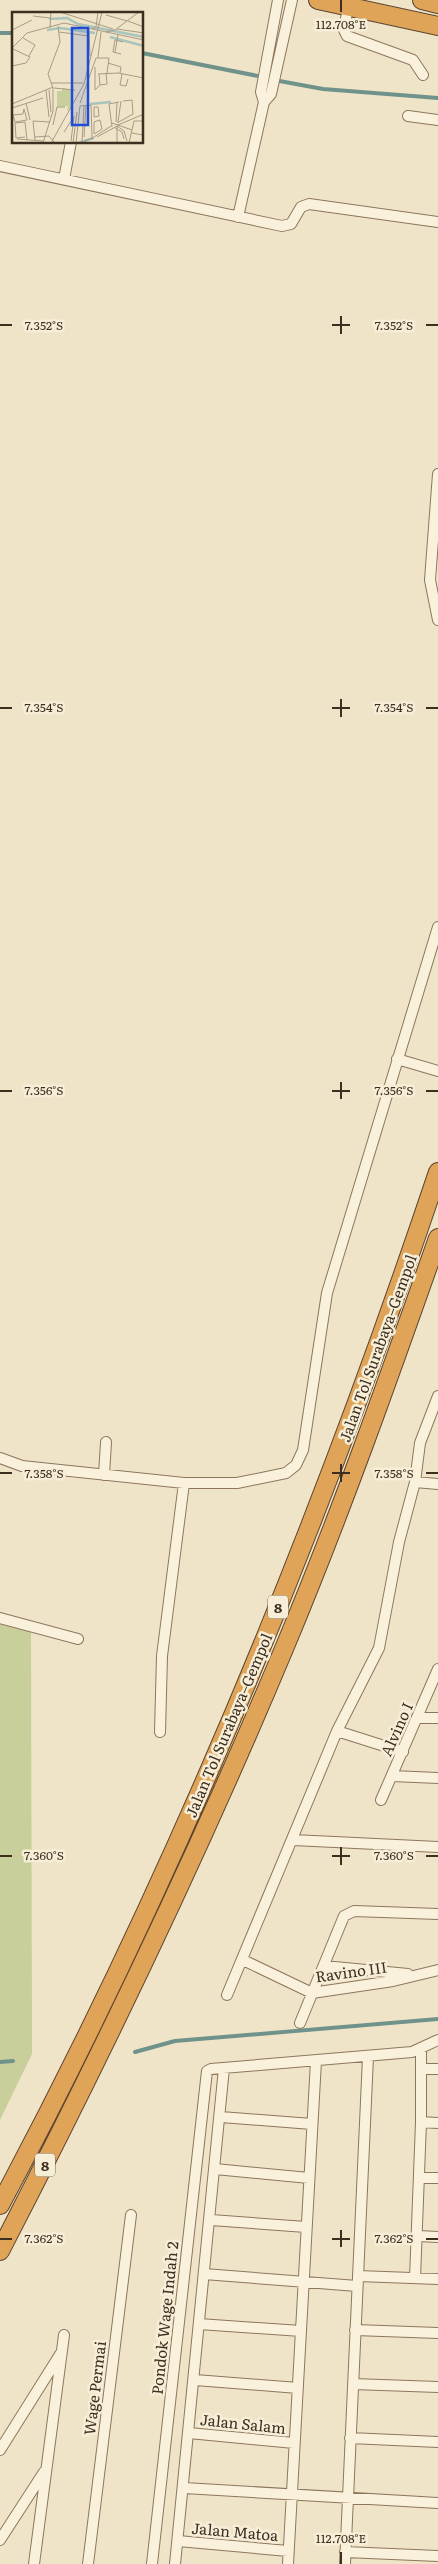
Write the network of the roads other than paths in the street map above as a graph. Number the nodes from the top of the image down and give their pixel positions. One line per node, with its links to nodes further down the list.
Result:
1 (278, 0): 9 (street)
2 (292, 0): 9 (street)
3 (318, 0): 6 (highway)
4 (422, 0): 5 (highway)
5 (438, 4)
6 (348, 7): 7 (highway); 8 (street)
7 (438, 26)
8 (423, 75)
9 (264, 102): 15 (street)
10 (408, 116): 11 (street)
11 (438, 120)
12 (71, 144): 14 (street)
13 (0, 166): 14 (street)
14 (64, 179): 15 (street)
15 (238, 217): 16 (street)
16 (438, 222)
17 (438, 474): 18 (street)
18 (437, 505): 19 (street)
19 (438, 620)
20 (438, 927): 21 (street)
21 (397, 1059): 22 (street); 30 (street)
22 (434, 1070)
23 (438, 1172): 68 (highway, Jalan Tol Surabaya–Gempol / 8)
24 (438, 1238): 74 (highway, Jalan Tol Surabaya–Gempol / 8)
25 (438, 1396): 29 (street)
26 (106, 1442): 28 (street)
27 (0, 1458): 28 (street)
28 (104, 1475): 30 (street)
29 (415, 1482): 31 (street); 37 (street)
30 (184, 1483): 38 (street)
31 (438, 1484)
32 (0, 1618): 33 (street)
33 (78, 1639)
34 (438, 1669): 35 (street, Alvino I)
35 (418, 1718): 36 (street); 39 (street, Alvino I)
36 (438, 1718)
37 (337, 1731): 39 (street); 43 (street)
38 (160, 1732)
39 (403, 1752): 40 (street, Alvino I)
40 (392, 1776): 41 (street); 42 (street, Alvino I)
41 (438, 1778)
42 (381, 1800)
43 (292, 1840): 44 (street); 46 (street)
44 (438, 1847)
45 (438, 1914): 47 (street)
46 (243, 1960): 50 (street, Ravino III); 51 (street)
47 (324, 1966): 49 (street); 50 (street)
48 (438, 1970): 49 (street, Ravino III)
49 (414, 1974): 50 (street, Ravino III)
50 (312, 1993): 52 (street)
51 (227, 1995)
52 (300, 2023)
53 (438, 2040): 54 (street)
54 (421, 2048): 55 (street); 58 (street)
55 (368, 2057): 56 (street); 79 (street)
56 (316, 2061): 57 (street); 63 (street)
57 (224, 2068): 60 (street); 107 (street, Pondok Wage Indah 2)
58 (422, 2069): 59 (street); 61 (street)
59 (438, 2069)
60 (220, 2117): 63 (street); 64 (street)
61 (421, 2122): 62 (street); 66 (street)
62 (438, 2123)
63 (312, 2124): 65 (street)
64 (215, 2170): 65 (street); 70 (street)
65 (309, 2178): 71 (street)
66 (419, 2178): 67 (street); 72 (street)
67 (438, 2178)
68 (0, 2204)
69 (131, 2215): 106 (street, Wage Permai)
70 (211, 2220): 71 (street); 75 (street)
71 (306, 2227): 78 (street)
72 (418, 2236): 73 (street); 76 (street)
73 (438, 2237)
74 (0, 2251)
75 (204, 2274): 78 (street); 80 (street)
76 (415, 2278): 77 (street); 79 (street)
77 (438, 2279)
78 (303, 2281): 79 (street); 82 (street)
79 (358, 2281): 81 (street)
80 (199, 2324): 82 (street); 86 (street)
81 (355, 2330): 83 (street); 87 (street)
82 (301, 2331): 89 (street)
83 (438, 2333)
84 (64, 2335): 85 (street)
85 (63, 2350): 94 (street); 95 (street)
86 (195, 2380): 89 (street); 90 (street)
87 (353, 2384): 88 (street); 91 (street)
88 (438, 2387)
89 (298, 2388): 93 (street)
90 (189, 2432): 93 (street, Jalan Salam); 96 (street)
91 (350, 2438): 92 (street); 98 (street)
92 (438, 2442)
93 (294, 2443): 97 (street)
94 (0, 2450)
95 (46, 2469): 100 (street); 105 (street)
96 (184, 2488): 97 (street); 101 (street)
97 (291, 2494): 98 (street); 102 (street)
98 (348, 2498): 99 (street); 103 (street)
99 (438, 2503)
100 (0, 2540)
101 (178, 2541): 102 (street, Jalan Matoa); 108 (street)
102 (288, 2551): 109 (street)
103 (345, 2552): 104 (street); 110 (street)
104 (438, 2556)
105 (34, 2564)
106 (88, 2564)
107 (152, 2564)
108 (175, 2564)
109 (288, 2564)
110 (344, 2564)

